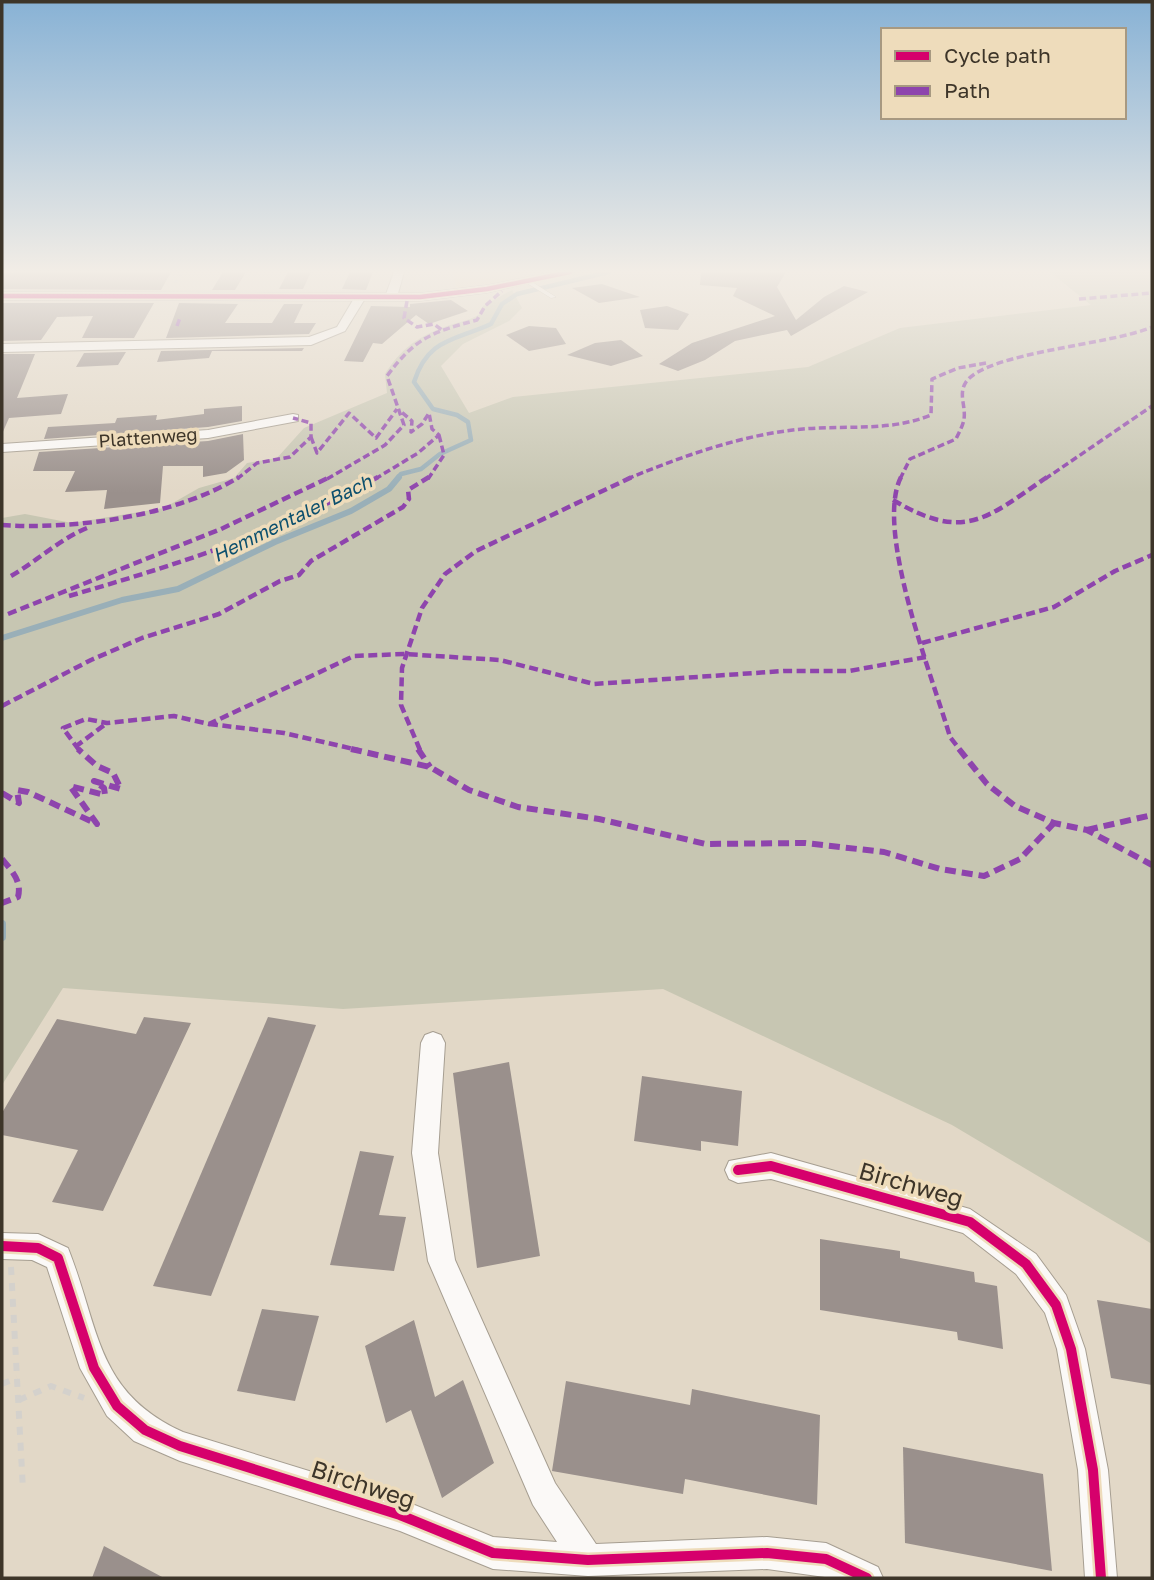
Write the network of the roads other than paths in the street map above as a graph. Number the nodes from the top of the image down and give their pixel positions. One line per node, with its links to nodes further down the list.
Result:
1 (102, 346): 2 (street)
2 (2, 348)
3 (293, 418): 4 (street, Plattenweg)
4 (2, 448)
5 (433, 1043): 8 (street)
6 (738, 1170): 10 (street, Birchweg)
7 (5, 1246): 8 (street, Birchweg)
8 (588, 1560): 9 (street, Birchweg)
9 (867, 1578)
10 (1101, 1578)

